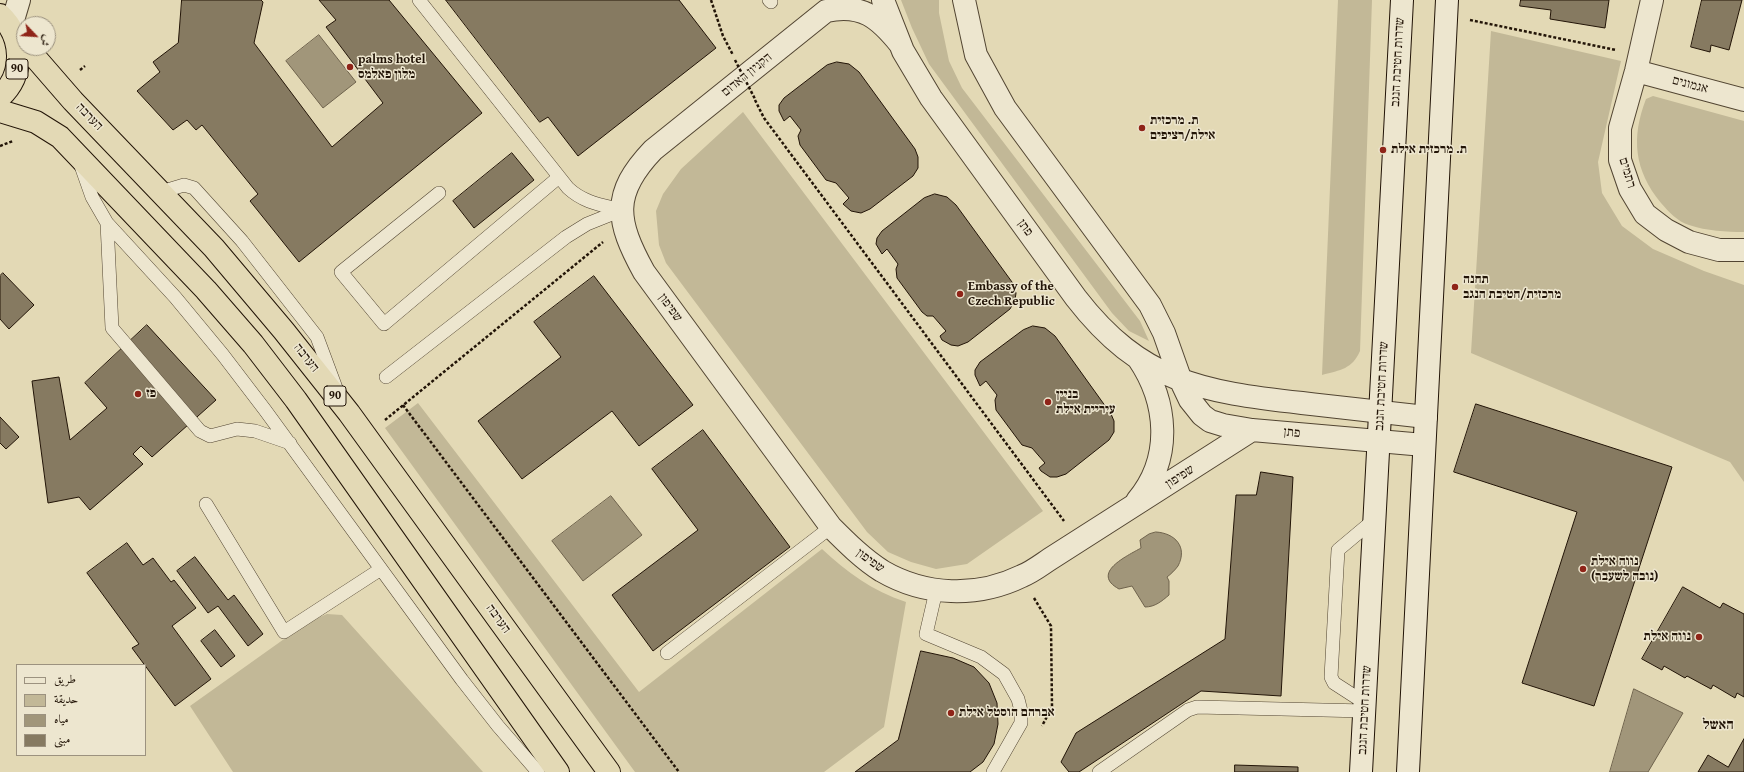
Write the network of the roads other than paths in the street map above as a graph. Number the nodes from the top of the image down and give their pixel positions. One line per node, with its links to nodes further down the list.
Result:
1 (19, 0): 9 (street)
2 (419, 0): 16 (lane)
3 (883, 0): 10 (street)
4 (964, 0): 23 (street)
5 (1402, 0): 24 (street, שדרות חטיבת הנגב)
6 (1652, 0): 11 (street, רתמים)
7 (830, 6): 10 (street, הקניון האדום); 18 (street, הקניון האדום)
8 (1447, 7): 25 (street)
9 (15, 34): 12 (highway, 90); 40 (highway, הערבה / 90)
10 (900, 44): 21 (street, פתן)
11 (1638, 63): 13 (street, אגמונים); 20 (street, רתמים)
12 (0, 97)
13 (1744, 100)
14 (0, 111): 15 (highway)
15 (67, 143): 19 (lane); 39 (highway)
16 (559, 177): 17 (lane); 18 (lane)
17 (439, 193)
18 (623, 218): 22 (lane); 33 (street, שפיפון)
19 (107, 223): 28 (lane); 28 (lane)
20 (1744, 250)
21 (1138, 358): 23 (street, פתן); 31 (street)
22 (386, 377)
23 (1181, 381): 24 (street, פתן); 26 (street, פתן)
24 (1380, 412): 25 (street, פתן); 27 (street, שדרות חטיבת הנגב)
25 (1426, 417): 29 (street)
26 (1252, 430): 27 (street, פתן); 31 (street, שפיפון)
27 (1379, 441): 29 (street, פתן); 32 (street, שדרות חטיבת הנגב)
28 (290, 443): 34 (lane)
29 (1424, 445): 44 (street)
30 (206, 504): 34 (lane)
31 (1131, 508): 35 (street, שפיפון)
32 (1375, 518): 37 (street, שדרות חטיבת הנגב); 37 (lane)
33 (831, 527): 35 (street, שפיפון); 36 (lane)
34 (381, 569): 38 (lane)
35 (936, 591): 41 (lane)
36 (667, 653)
37 (1365, 707): 42 (lane); 43 (street, שדרות חטיבת הנגב)
38 (538, 772)
39 (558, 772)
40 (609, 772)
41 (993, 772)
42 (1099, 772)
43 (1361, 772)
44 (1408, 772)

